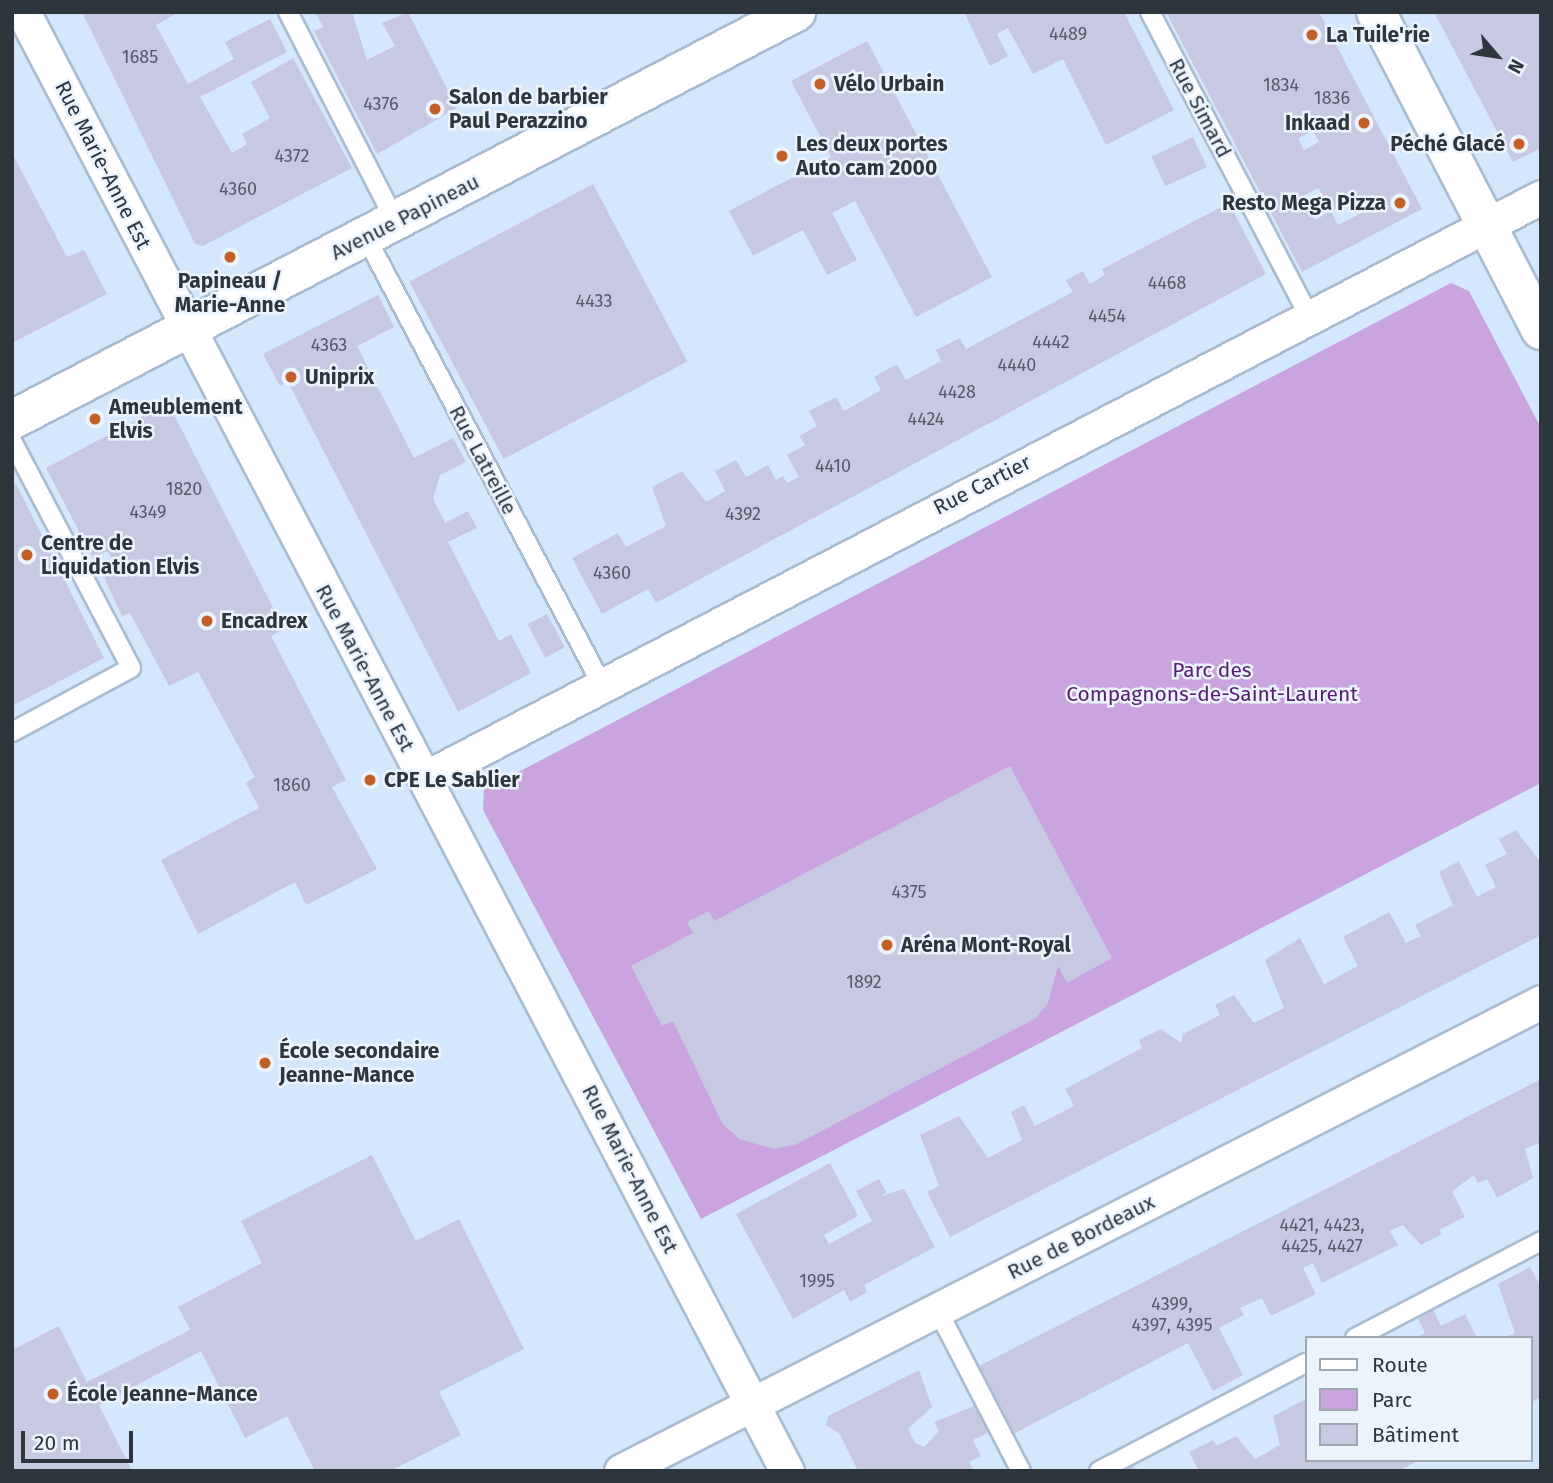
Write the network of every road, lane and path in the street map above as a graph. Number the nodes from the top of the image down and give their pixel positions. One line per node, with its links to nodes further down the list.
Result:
1 (23, 12): 10 (street, Rue Marie-Anne Est)
2 (288, 12): 8 (lane, Rue Latreille)
3 (796, 12): 8 (main road, Avenue Papineau)
4 (1150, 12): 9 (lane, Rue Simard)
5 (1376, 12): 7 (main road)
6 (1541, 197): 7 (street, Rue Cartier)
7 (1487, 226): 9 (street, Rue Cartier); 11 (main road)
8 (381, 230): 10 (main road, Avenue Papineau); 14 (lane, Rue Latreille)
9 (1309, 316): 14 (street, Rue Cartier)
10 (187, 327): 12 (main road, Avenue Papineau); 16 (street, Rue Marie-Anne Est)
11 (1541, 330)
12 (12, 420)
13 (12, 441): 15 (lane)
14 (601, 683): 16 (street, Rue Cartier)
15 (12, 732)
16 (425, 778): 22 (street, Rue Marie-Anne Est)
17 (1541, 1002): 19 (street, Rue de Bordeaux)
18 (1541, 1241): 20 (lane)
19 (938, 1311): 22 (street, Rue de Bordeaux); 25 (lane)
20 (1359, 1336)
21 (1304, 1364): 26 (lane)
22 (754, 1404): 23 (street, Rue de Bordeaux); 24 (street, Rue Marie-Anne Est)
23 (621, 1471)
24 (786, 1471)
25 (1021, 1471)
26 (1099, 1471)

